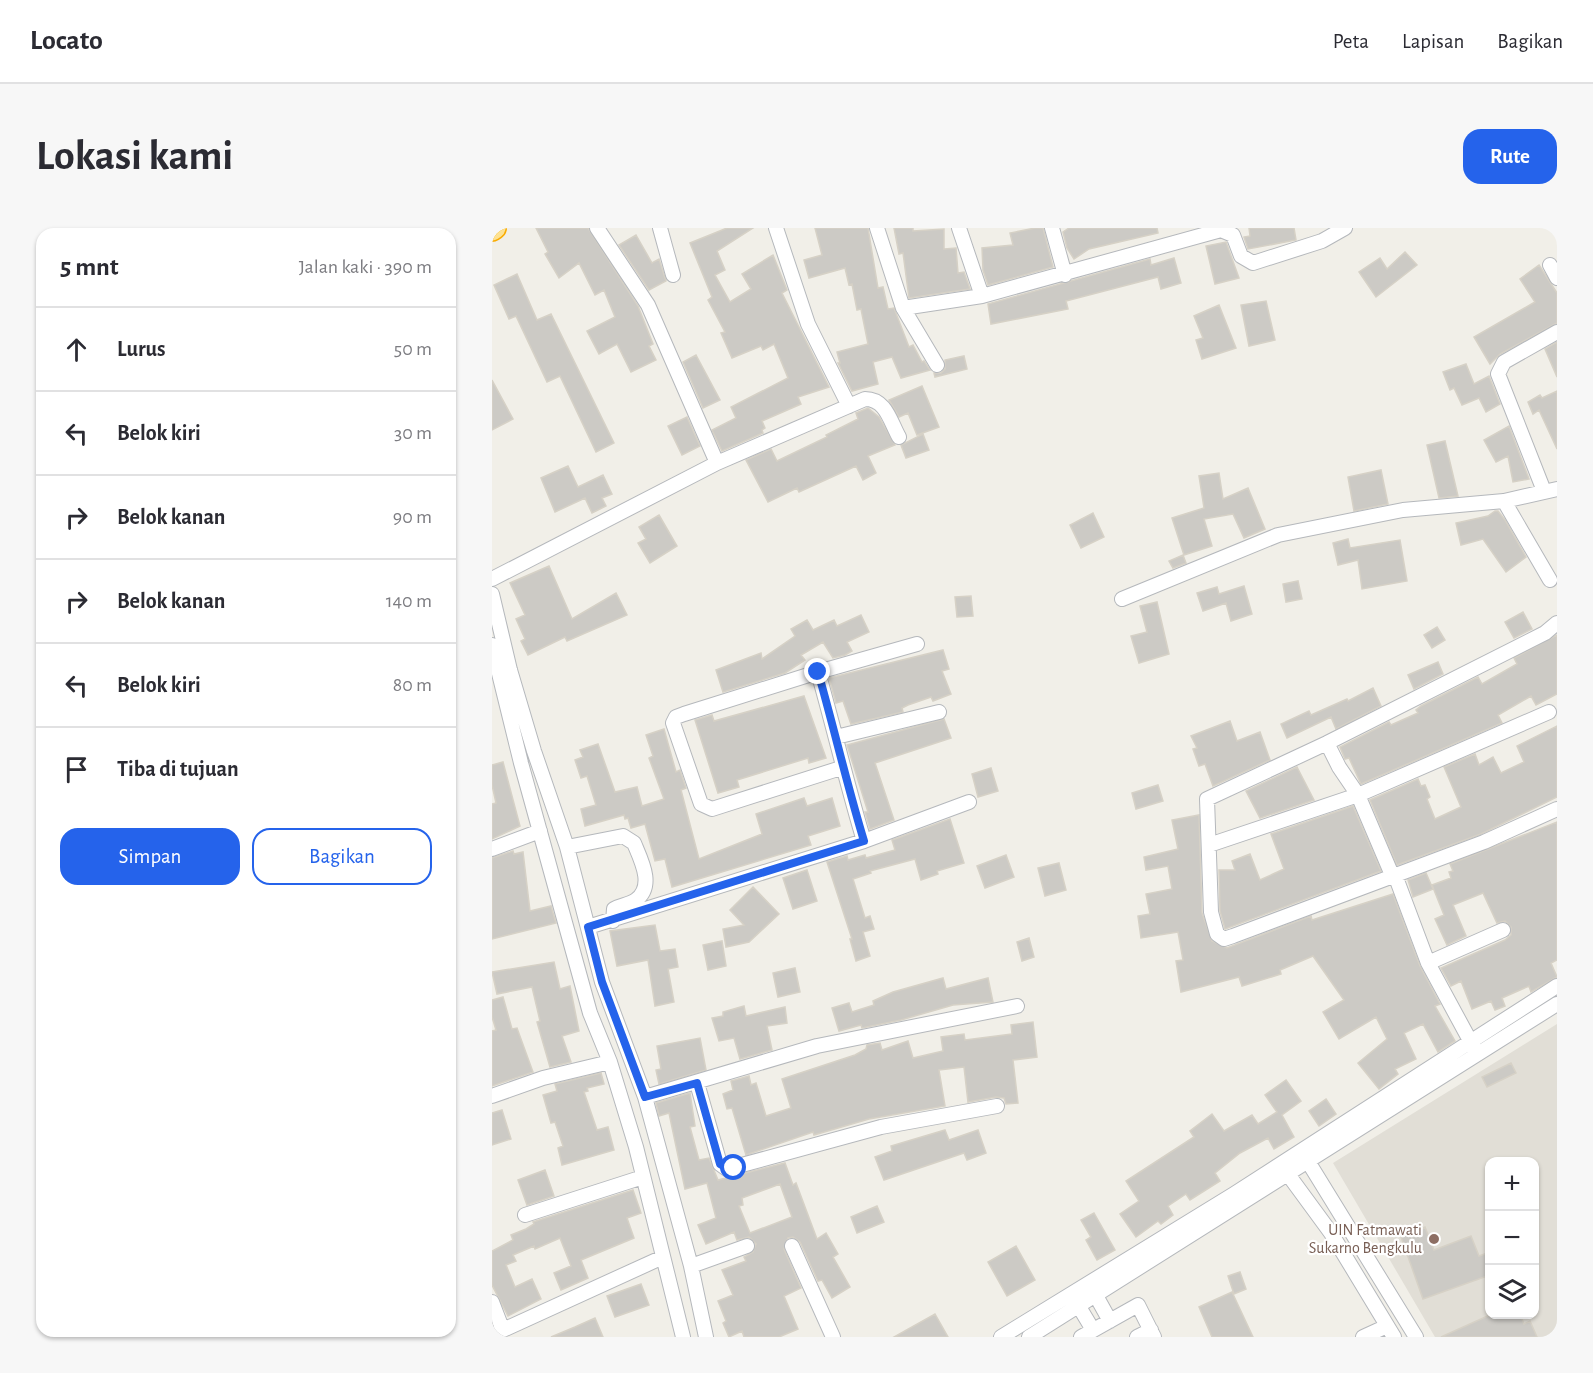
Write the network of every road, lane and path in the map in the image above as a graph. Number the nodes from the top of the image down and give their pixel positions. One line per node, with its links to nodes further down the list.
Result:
1 (597, 228): 18 (street)
2 (660, 228): 10 (street)
3 (776, 228): 16 (street)
4 (878, 228): 13 (street)
5 (959, 228): 12 (street)
6 (1052, 228): 9 (street)
7 (1345, 228): 9 (street)
8 (1550, 265): 11 (street)
9 (1065, 274): 12 (street)
10 (673, 275)
11 (1557, 278)
12 (982, 296): 13 (street)
13 (903, 308): 15 (street)
14 (1557, 332): 19 (street)
15 (937, 365)
16 (849, 406): 17 (street); 18 (street)
17 (899, 437)
18 (717, 463): 21 (street)
19 (1551, 490): 20 (street)
20 (1504, 501): 22 (street); 24 (street)
21 (492, 579)
22 (1550, 580)
23 (492, 594): 40 (street)
24 (1122, 599)
25 (1557, 623): 32 (street)
26 (917, 644): 28 (street)
27 (492, 645): 37 (street)
28 (818, 672): 31 (street); 33 (street)
29 (939, 712): 31 (street)
30 (1549, 712): 34 (street)
31 (836, 737): 33 (street)
32 (1328, 743): 34 (street); 39 (street)
33 (841, 768): 38 (street)
34 (1358, 795): 39 (street); 42 (street)
35 (969, 802): 38 (street)
36 (1557, 809): 42 (street)
37 (540, 831): 41 (street); 47 (street)
38 (864, 841): 43 (street)
39 (1209, 845): 42 (street)
40 (567, 847): 43 (street); 44 (street)
41 (492, 849)
42 (1394, 875): 48 (street)
43 (613, 921): 44 (street)
44 (588, 927): 46 (street)
45 (1503, 930): 48 (street)
46 (592, 948): 47 (street); 57 (street)
47 (575, 955): 54 (street)
48 (1428, 963): 52 (street)
49 (1557, 986): 52 (street)
50 (1557, 1004): 53 (street)
51 (1017, 1006): 55 (street)
52 (1469, 1041): 53 (street); 59 (street)
53 (1480, 1054): 59 (street)
54 (610, 1062): 56 (street); 61 (street)
55 (697, 1083): 57 (street); 58 (street)
56 (492, 1096)
57 (645, 1097): 69 (street)
58 (997, 1106)
59 (1304, 1154): 60 (street); 63 (street); 64 (street)
60 (1287, 1173): 63 (street); 67 (street)
61 (643, 1177): 62 (street); 68 (street)
62 (525, 1215)
63 (1187, 1229): 70 (street); 81 (street)
64 (1353, 1237): 67 (street); 85 (street)
65 (747, 1246): 69 (street)
66 (792, 1246): 80 (street)
67 (1338, 1246): 75 (street)
68 (663, 1257): 74 (street); 78 (street)
69 (691, 1266): 79 (street)
70 (1095, 1294): 72 (street); 73 (street)
71 (492, 1302): 74 (street)
72 (1078, 1305): 77 (street); 82 (street)
73 (1110, 1321): 76 (street); 77 (street)
74 (497, 1331)
75 (1390, 1331): 84 (street)
76 (1152, 1333): 83 (street)
77 (1087, 1334)
78 (683, 1337)
79 (706, 1337)
80 (833, 1337)
81 (1001, 1337)
82 (1029, 1337)
83 (1137, 1337)
84 (1363, 1337)
85 (1416, 1337)

